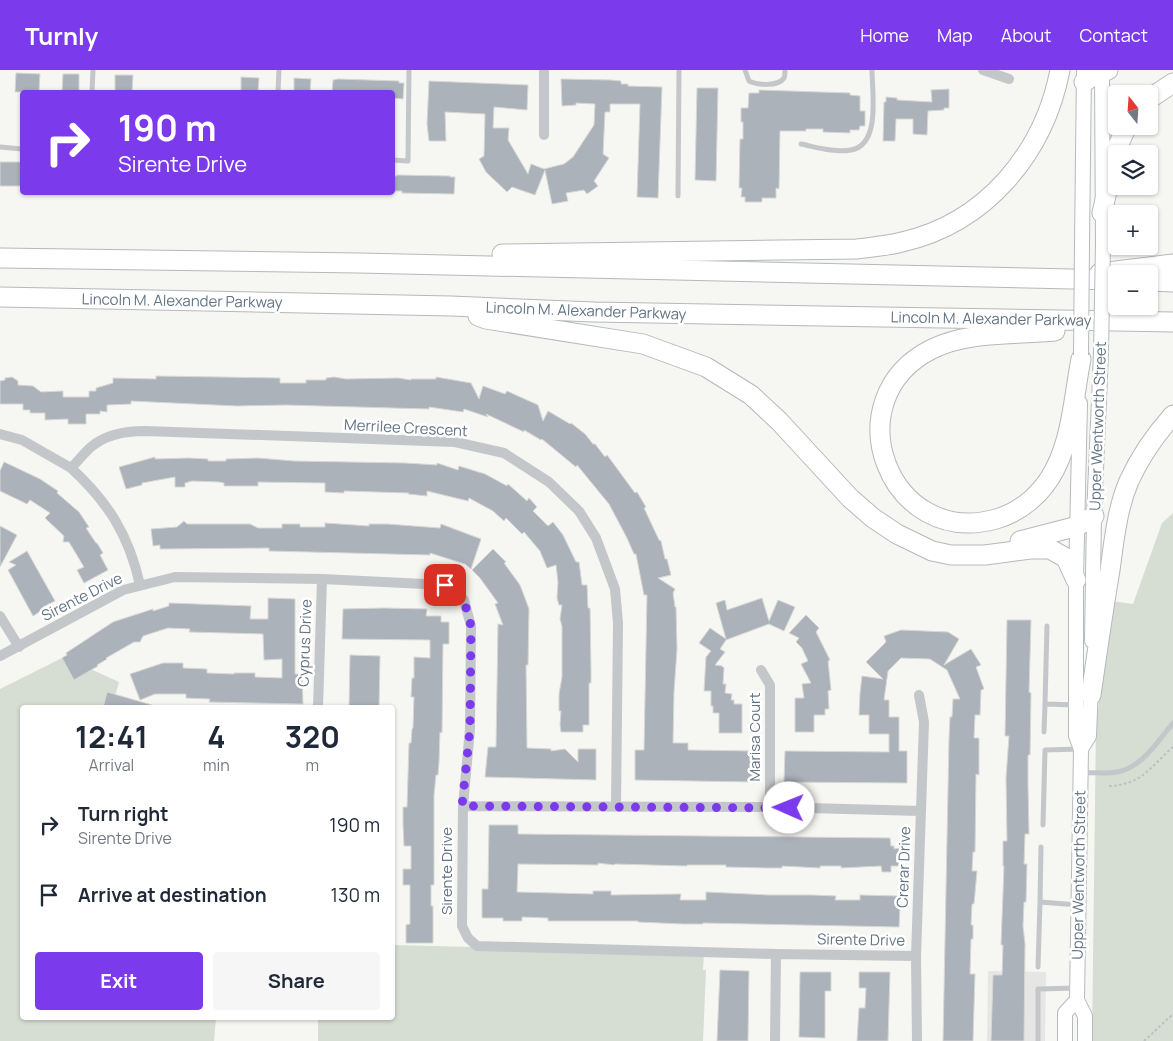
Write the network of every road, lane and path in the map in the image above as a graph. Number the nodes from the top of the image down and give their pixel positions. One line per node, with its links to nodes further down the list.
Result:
1 (92, 70): 14 (lane)
2 (279, 70): 15 (lane)
3 (410, 70): 22 (lane)
4 (544, 70): 17 (street)
5 (679, 70): 23 (lane)
6 (745, 70): 7 (lane)
7 (785, 70)
8 (872, 70): 19 (lane)
9 (983, 70): 12 (street)
10 (1060, 70): 26 (highway)
11 (1096, 73): 24 (main road, Upper Wentworth Street); 36 (main road, Upper Wentworth Street, bridge)
12 (1009, 79)
13 (1173, 83): 16 (highway)
14 (92, 90)
15 (278, 90)
16 (1158, 93)
17 (544, 135)
18 (1123, 135): 24 (highway)
19 (801, 144)
20 (0, 147): 21 (lane)
21 (20, 149)
22 (395, 160)
23 (678, 196)
24 (1102, 213): 40 (main road, Upper Wentworth Street, bridge)
25 (0, 258): 26 (highway)
26 (359, 264): 28 (highway)
27 (1173, 264): 28 (highway)
28 (1056, 278): 29 (highway)
29 (1108, 280)
30 (1158, 281): 31 (highway)
31 (1173, 282)
32 (0, 297): 33 (highway, Lincoln M. Alexander Parkway)
33 (451, 306): 34 (highway, Lincoln M. Alexander Parkway); 42 (highway)
34 (1146, 322): 35 (highway, Lincoln M. Alexander Parkway); 36 (highway)
35 (1173, 322)
36 (1081, 357): 41 (main road, Upper Wentworth Street)
37 (1173, 415): 52 (highway)
38 (0, 434): 39 (street)
39 (70, 467): 45 (street); 62 (street, Merrilee Crescent)
40 (1094, 516): 41 (highway); 52 (main road, Upper Wentworth Street)
41 (1078, 526): 42 (highway); 44 (main road, Upper Wentworth Street)
42 (897, 534): 44 (highway)
43 (322, 579): 45 (street, Sirente Drive); 54 (street, Cyprus Drive); 61 (street, Sirente Drive)
44 (1076, 580): 52 (main road, Upper Wentworth Street)
45 (140, 585): 48 (street, Sirente Drive)
46 (0, 616): 48 (street)
47 (1046, 626): 53 (lane)
48 (19, 648): 49 (street, Sirente Drive)
49 (0, 656)
50 (761, 670): 63 (street, Marisa Court)
51 (919, 695): 64 (street, Crerar Drive)
52 (1084, 700): 53 (lane); 58 (main road, Upper Wentworth Street)
53 (1045, 704): 56 (lane)
54 (318, 705)
55 (1173, 723): 59 (lane)
56 (1044, 732)
57 (1173, 747): 60 (path)
58 (1081, 749): 59 (main road, Upper Wentworth Street); 65 (lane)
59 (1080, 773): 68 (main road, Upper Wentworth Street)
60 (1109, 786)
61 (462, 806): 62 (street); 69 (street, Sirente Drive)
62 (616, 807): 63 (street)
63 (770, 807): 64 (street)
64 (921, 811): 70 (street, Crerar Drive)
65 (1043, 825)
66 (1041, 847): 67 (lane)
67 (1040, 902): 68 (lane); 71 (lane)
68 (1079, 905): 72 (main road, Upper Wentworth Street)
69 (776, 954): 70 (street, Sirente Drive); 74 (street)
70 (916, 956): 75 (street, Crerar Drive)
71 (1038, 967)
72 (1077, 994): 76 (lane); 77 (main road, Upper Wentworth Street); 78 (main road, Upper Wentworth Street)
73 (1173, 1014): 79 (path)
74 (775, 1041)
75 (917, 1041)
76 (1038, 1041)
77 (1065, 1041)
78 (1086, 1041)
79 (1144, 1041)

